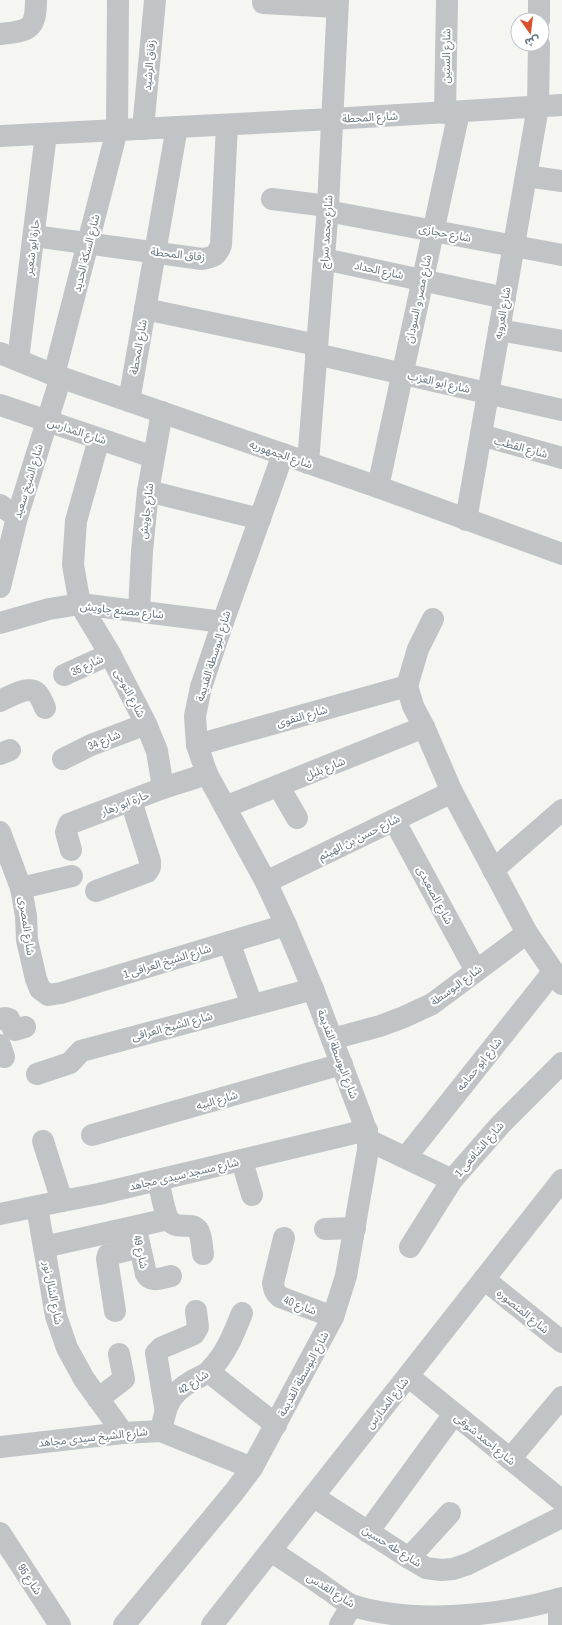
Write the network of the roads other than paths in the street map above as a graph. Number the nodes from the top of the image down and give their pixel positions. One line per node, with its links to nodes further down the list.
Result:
1 (118, 0): 18 (street, شارع السكة الحديد)
2 (155, 0): 17 (street, زقاق الرشيد)
3 (447, 0): 13 (street, شارع الستين)
4 (539, 0): 8 (street)
5 (263, 3): 6 (street)
6 (338, 3): 14 (street, شارع محمد سراج)
7 (36, 5): 9 (street)
8 (539, 12)
9 (0, 34)
10 (539, 52): 12 (street, شارع العروبه)
11 (562, 105): 12 (street, شارع المحطة)
12 (538, 107): 13 (street, شارع المحطة); 21 (street, شارع العروبه)
13 (452, 112): 14 (street, شارع المحطة); 25 (street, شارع مصر و السودان)
14 (332, 119): 15 (street, شارع المحطة); 24 (street, شارع محمد سراج)
15 (227, 125): 16 (street, شارع المحطة); 29 (street, زقاق المحطة)
16 (177, 127): 17 (street, شارع المحطة); 29 (street, شارع المحطة)
17 (143, 129): 18 (street, شارع المحطة)
18 (117, 130): 19 (street, شارع المحطة); 27 (street, شارع السكة الحديد)
19 (46, 134): 20 (street, شارع المحطة); 26 (street, حارة ابو شعير)
20 (0, 136)
21 (526, 176): 22 (street); 28 (street, شارع العروبه)
22 (562, 181)
23 (272, 200): 24 (street, شارع حجازى)
24 (328, 208): 25 (street, شارع حجازى); 31 (street, شارع محمد سراج)
25 (433, 231): 28 (street, شارع حجازى); 32 (street, شارع مصر و السودان)
26 (34, 236): 27 (street, زقاق المحطة); 38 (street, حارة ابو شعير)
27 (89, 243): 29 (street, زقاق المحطة); 40 (street, شارع السكة الحديد)
28 (514, 246): 30 (street, شارع حجازى); 33 (street, شارع العروبه)
29 (155, 252): 34 (street, شارع المحطة)
30 (562, 255)
31 (324, 259): 32 (street, شارع الحداد); 37 (street, شارع محمد سراج)
32 (423, 280): 33 (street, شارع الحداد); 39 (street, شارع مصر و السودان)
33 (505, 298): 35 (street, شارع العروبه)
34 (145, 309): 37 (street, شارع ابو العزب); 42 (street, شارع المحطة)
35 (499, 330): 36 (street); 41 (street, شارع العروبه)
36 (562, 341)
37 (317, 350): 39 (street, شارع ابو العزب); 52 (street, شارع محمد سراج)
38 (9, 357): 40 (street, شارع الجمهوريه)
39 (403, 374): 41 (street, شارع ابو العزب); 53 (street, شارع مصر و السودان)
40 (58, 376): 42 (street, شارع الجمهوريه); 46 (street, شارع الشيخ سعيد)
41 (488, 394): 44 (street, شارع ابو العزب); 47 (street, شارع العروبه)
42 (129, 401): 45 (street, شارع الجمهوريه)
43 (0, 405): 46 (street, شارع المدارس)
44 (562, 410)
45 (162, 412): 49 (street, شارع الجمهوريه); 50 (street, شارع جاويش)
46 (47, 421): 48 (street, شارع المدارس); 55 (street, شارع الشيخ سعيد)
47 (481, 435): 51 (street, شارع القطب); 57 (street, شارع العروبه)
48 (99, 438): 50 (street, شارع المدارس); 60 (street, شارع النوحى)
49 (283, 454): 52 (street, شارع الجمهوريه); 56 (street, شارع البوسطة القديمة)
50 (154, 457): 54 (street, شارع جاويش)
51 (562, 458)
52 (308, 463): 53 (street, شارع الجمهوريه)
53 (378, 487): 57 (street, شارع الجمهوريه)
54 (148, 491): 56 (street); 61 (street, شارع جاويش)
55 (6, 511): 59 (street, شارع الشيخ سعيد)
56 (260, 519): 63 (street, شارع البوسطة القديمة)
57 (466, 520): 58 (street, شارع الجمهوريه)
58 (562, 554)
59 (0, 587)
60 (80, 604): 61 (street, شارع مصنع جاويش); 64 (street, شارع مصنع جاويش); 65 (street, شارع النوحى)
61 (139, 611): 63 (street, شارع مصنع جاويش)
62 (433, 619): 67 (street)
63 (223, 622): 72 (street, شارع البوسطة القديمة)
64 (0, 623)
65 (110, 654): 66 (street, شارع 35); 70 (street, شارع النوحى)
66 (64, 675)
67 (407, 686): 71 (street); 72 (street, شارع التقوى)
68 (0, 701): 69 (street)
69 (45, 708)
70 (146, 724): 73 (street, شارع 34); 76 (street, شارع النوحى)
71 (424, 727): 75 (street, شارع بلبل); 77 (street)
72 (197, 745): 74 (street, شارع البوسطة القديمة)
73 (63, 758)
74 (207, 774): 76 (street, حارة ابو زهار); 79 (street, شارع البوسطة القديمة)
75 (279, 786): 79 (street, شارع بلبل); 81 (street)
76 (163, 788): 78 (street, حارة ابو زهار)
77 (452, 792): 82 (street, شارع حسن بن الهيثم); 86 (street)
78 (131, 801): 84 (street, حارة ابو زهار); 90 (street)
79 (225, 808): 88 (street, شارع البوسطة القديمة)
80 (562, 810): 86 (street)
81 (297, 818)
82 (394, 820): 88 (street, شارع حسن بن الهيثم); 94 (street, شارع الصعيدى)
83 (0, 832): 85 (street, شارع المصرى)
84 (71, 850)
85 (5, 862): 89 (street, شارع المصرى)
86 (493, 870): 92 (street)
87 (72, 876): 89 (street)
88 (266, 882): 91 (street, شارع البوسطة القديمة)
89 (21, 888): 97 (street, شارع المصرى)
90 (96, 891)
91 (286, 924): 93 (street, شارع الشيخ العراقى 1); 96 (street, شارع البوسطة القديمة)
92 (527, 933): 94 (street, شارع البوسطة); 95 (street)
93 (229, 942): 97 (street, شارع الشيخ العراقى 1); 98 (street)
94 (476, 971): 101 (street, شارع البوسطة)
95 (558, 978): 108 (street, شارع ابو حمامه)
96 (313, 989): 98 (street, شارع الشيخ العراقى); 101 (street, شارع البوسطة القديمة)
97 (48, 994)
98 (252, 1005): 104 (street, شارع الشيخ العراقى)
99 (0, 1019): 100 (street)
100 (25, 1027)
101 (332, 1039): 103 (street, شارع البوسطة القديمة)
102 (562, 1063): 111 (street, شارع الشافعى 1)
103 (342, 1064): 105 (street, شارع البيه); 106 (street, شارع البوسطة القديمة)
104 (37, 1074)
105 (92, 1135)
106 (368, 1135): 108 (street); 109 (street, شارع مسجد سيدى مجاهد); 118 (street, شارع البوسطة القديمة)
107 (43, 1141): 114 (street)
108 (406, 1157): 111 (street)
109 (242, 1161): 110 (street, شارع مسجد سيدى مجاهد); 113 (street)
110 (158, 1180): 114 (street, شارع مسجد سيدى مجاهد); 117 (street)
111 (452, 1180): 123 (street, شارع الشافعى 1)
112 (562, 1180): 126 (street, شارع المدارس)
113 (252, 1195)
114 (62, 1201): 115 (street, شارع مسجد سيدى مجاهد)
115 (37, 1206): 116 (street, شارع مسجد سيدى مجاهد); 122 (street, شارع الشال نور)
116 (0, 1214)
117 (168, 1220): 120 (street); 124 (street)
118 (355, 1228): 119 (street); 130 (street, شارع البوسطة القديمة)
119 (326, 1229)
120 (138, 1237): 122 (street); 125 (street, شارع 49); 127 (street)
121 (284, 1238): 130 (street, شارع 40)
122 (44, 1247): 136 (street, شارع الشال نور)
123 (410, 1247)
124 (203, 1254)
125 (171, 1276)
126 (484, 1279): 131 (street, شارع المنصوره); 134 (street, شارع المدارس)
127 (115, 1311)
128 (196, 1311): 137 (street)
129 (242, 1313): 133 (street, شارع 42)
130 (333, 1318): 139 (street, شارع البوسطة القديمة)
131 (562, 1342)
132 (120, 1354): 136 (street)
133 (209, 1372): 137 (street, شارع 42); 139 (street)
134 (408, 1376): 138 (street, شارع احمد شوقى); 145 (street, شارع المدارس)
135 (562, 1396): 143 (street)
136 (98, 1399): 141 (street, شارع الشال نور)
137 (165, 1407): 140 (street, شارع 42)
138 (454, 1414): 143 (street, شارع احمد شوقى); 149 (street)
139 (276, 1425): 144 (street, شارع البوسطة القديمة)
140 (161, 1431): 141 (street, شارع الشيخ سيدى مجاهد); 144 (street, شارع الشيخ سيدى مجاهد)
141 (123, 1433): 142 (street, شارع الشيخ سيدى مجاهد)
142 (0, 1447)
143 (510, 1459): 146 (street, شارع احمد شوقى)
144 (252, 1468): 156 (street, شارع البوسطة القديمة)
145 (314, 1497): 149 (street, شارع طه حسين); 151 (street, شارع المدارس)
146 (562, 1501)
147 (450, 1512): 152 (street)
148 (562, 1517): 152 (street, شارع طه حسين)
149 (368, 1532): 152 (street, شارع طه حسين)
150 (0, 1533): 155 (street, شارع 95)
151 (271, 1551): 154 (street, شارع القدس); 157 (street, شارع المدارس)
152 (409, 1558)
153 (560, 1599): 154 (street, شارع القدس); 159 (street)
154 (352, 1615): 158 (street)
155 (60, 1625)
156 (124, 1625)
157 (212, 1625)
158 (340, 1625)
159 (559, 1625)

